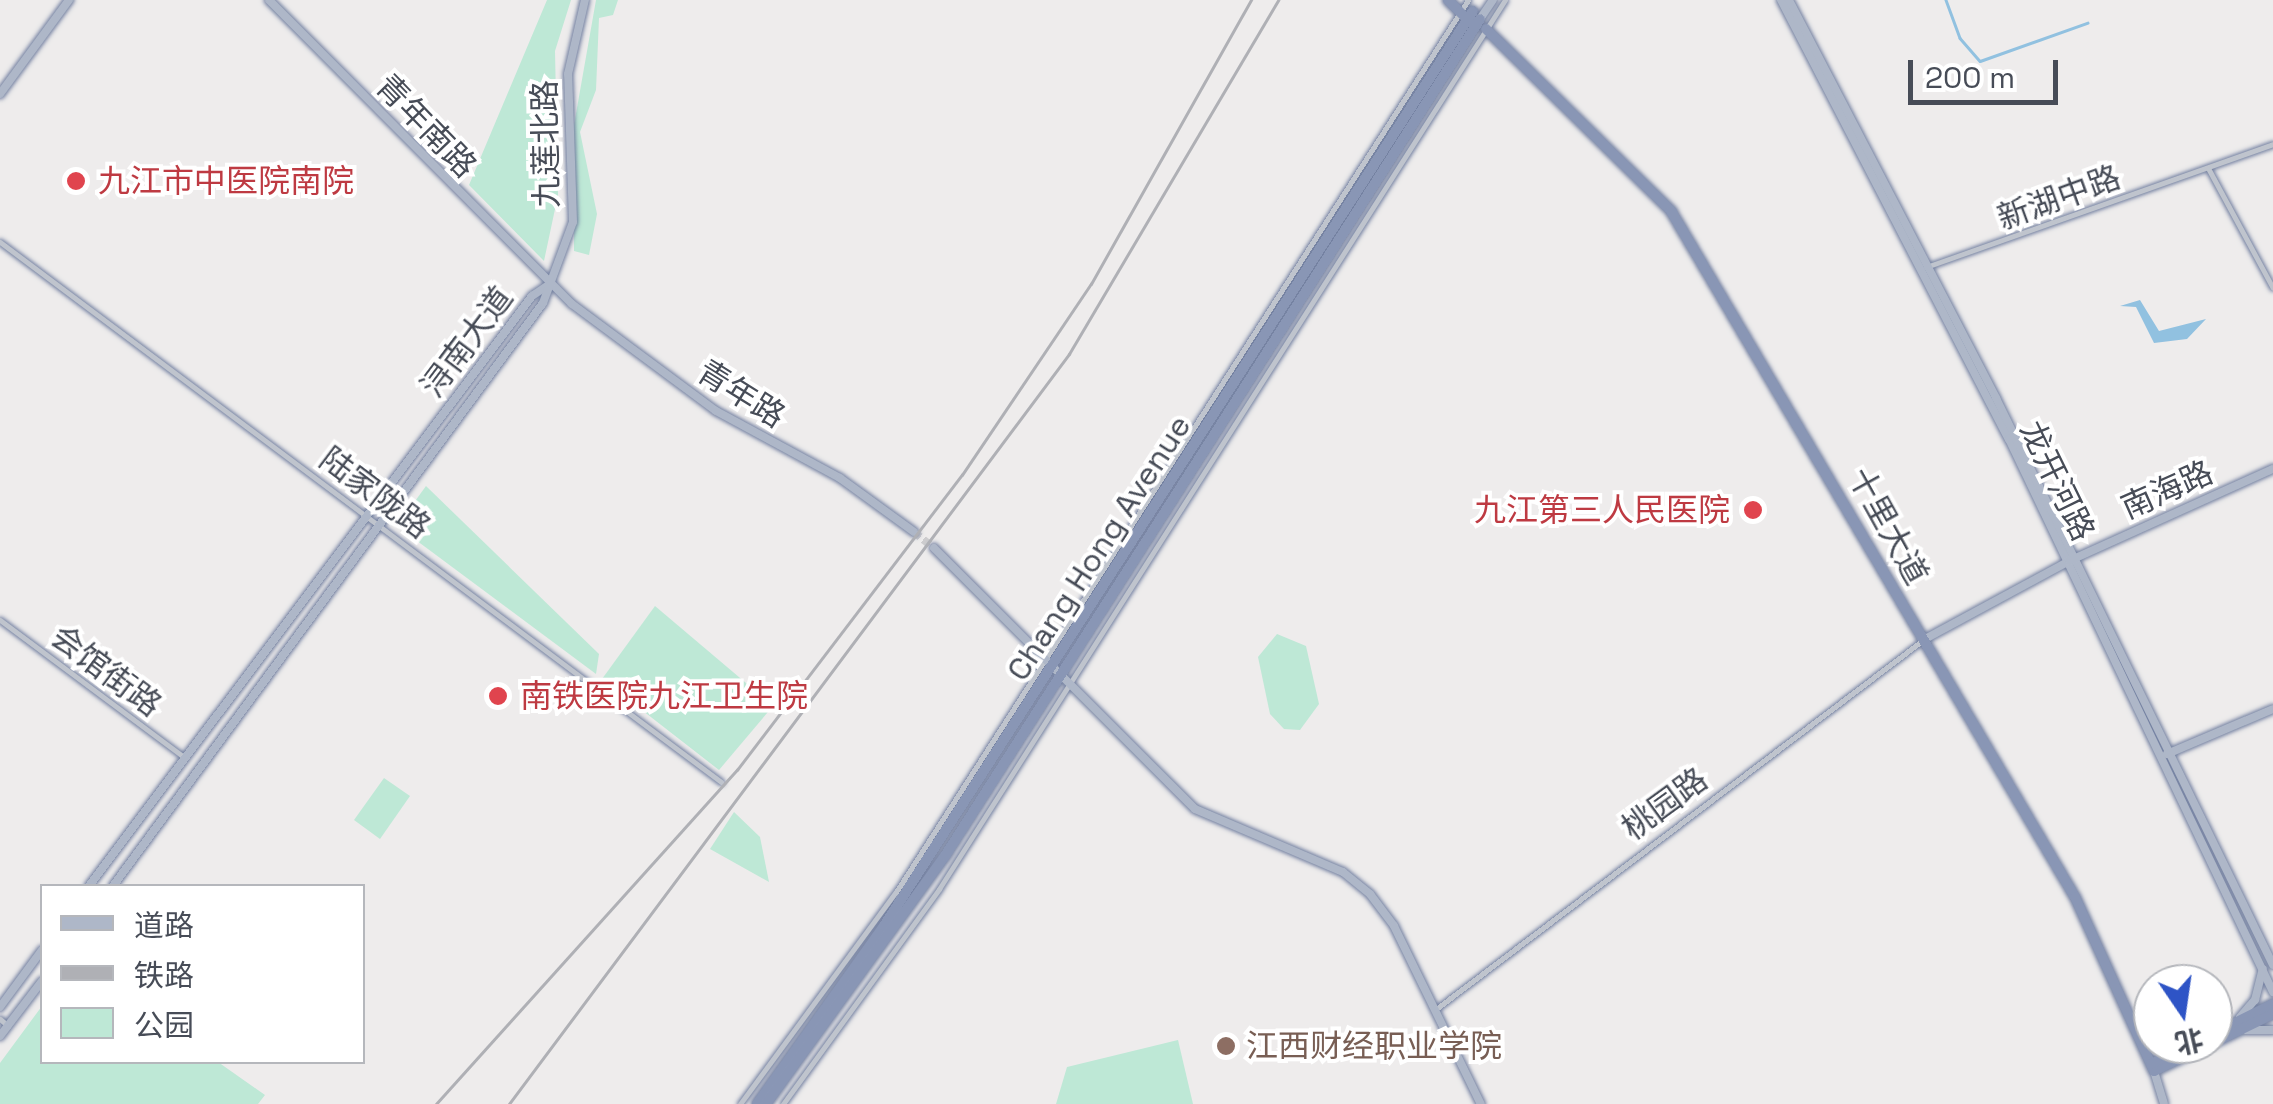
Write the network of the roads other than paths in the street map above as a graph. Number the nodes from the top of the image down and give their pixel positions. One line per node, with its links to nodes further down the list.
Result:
1 (66, 0): 11 (main road); 12 (main road)
2 (269, 0): 17 (main road, 青年南路)
3 (586, 0): 17 (main road, 九莲北路)
4 (1448, 0): 10 (highway, 十里大道)
5 (1480, 0): 10 (main road)
6 (1493, 0): 10 (main road)
7 (1504, 0): 10 (street)
8 (1781, 0): 16 (main road, 龙开河路)
9 (1789, 0): 16 (main road, 龙开河路)
10 (1471, 14): 26 (highway, 十里大道); 27 (highway, Chang Hong Avenue); 28 (street)
11 (0, 85)
12 (0, 94)
13 (2273, 144): 14 (street, 新湖中路)
14 (2208, 167): 16 (street, 新湖中路); 18 (street)
15 (0, 242): 20 (street, 陆家陇路)
16 (1926, 267): 24 (main road, 龙开河路)
17 (550, 284): 20 (main road, 浔南大道); 21 (main road, 浔南大道); 22 (main road, 青年路)
18 (2273, 288)
19 (2273, 470): 24 (main road, 南海路)
20 (369, 515): 21 (street, 陆家陇路); 31 (main road, 浔南大道)
21 (382, 526): 32 (street, 陆家陇路); 34 (main road, 浔南大道)
22 (914, 532)
23 (934, 548): 27 (main road)
24 (2072, 560): 26 (main road, 南海路); 30 (main road, 龙开河路)
25 (0, 620): 31 (street, 会馆街路)
26 (1922, 640): 42 (street, 桃园路); 50 (highway, 十里大道)
27 (1052, 667): 28 (main road); 51 (street); 52 (highway, Chang Hong Avenue); 53 (highway, Chang Hong Avenue)
28 (1069, 684): 42 (main road); 54 (street)
29 (2273, 709): 30 (main road)
30 (2166, 754): 36 (main road, 龙开河路); 37 (main road, 龙开河路)
31 (185, 758): 33 (main road, 浔南大道)
32 (722, 782)
33 (91, 884)
34 (114, 884)
35 (40, 953): 41 (main road)
36 (2273, 964)
37 (2263, 969): 39 (main road, 龙开河路); 45 (main road)
38 (40, 983): 44 (main road)
39 (2273, 992)
40 (2273, 1004): 45 (highway)
41 (0, 1007)
42 (1436, 1009): 55 (main road)
43 (2273, 1014): 45 (highway)
44 (4, 1022): 47 (main road)
45 (2235, 1028): 46 (main road)
46 (2273, 1030)
47 (0, 1036)
48 (2159, 1064): 50 (highway)
49 (2162, 1064): 50 (highway)
50 (2152, 1068): 56 (main road, 十里大道)
51 (740, 1104)
52 (757, 1104)
53 (766, 1104)
54 (783, 1104)
55 (1481, 1104)
56 (2164, 1104)

